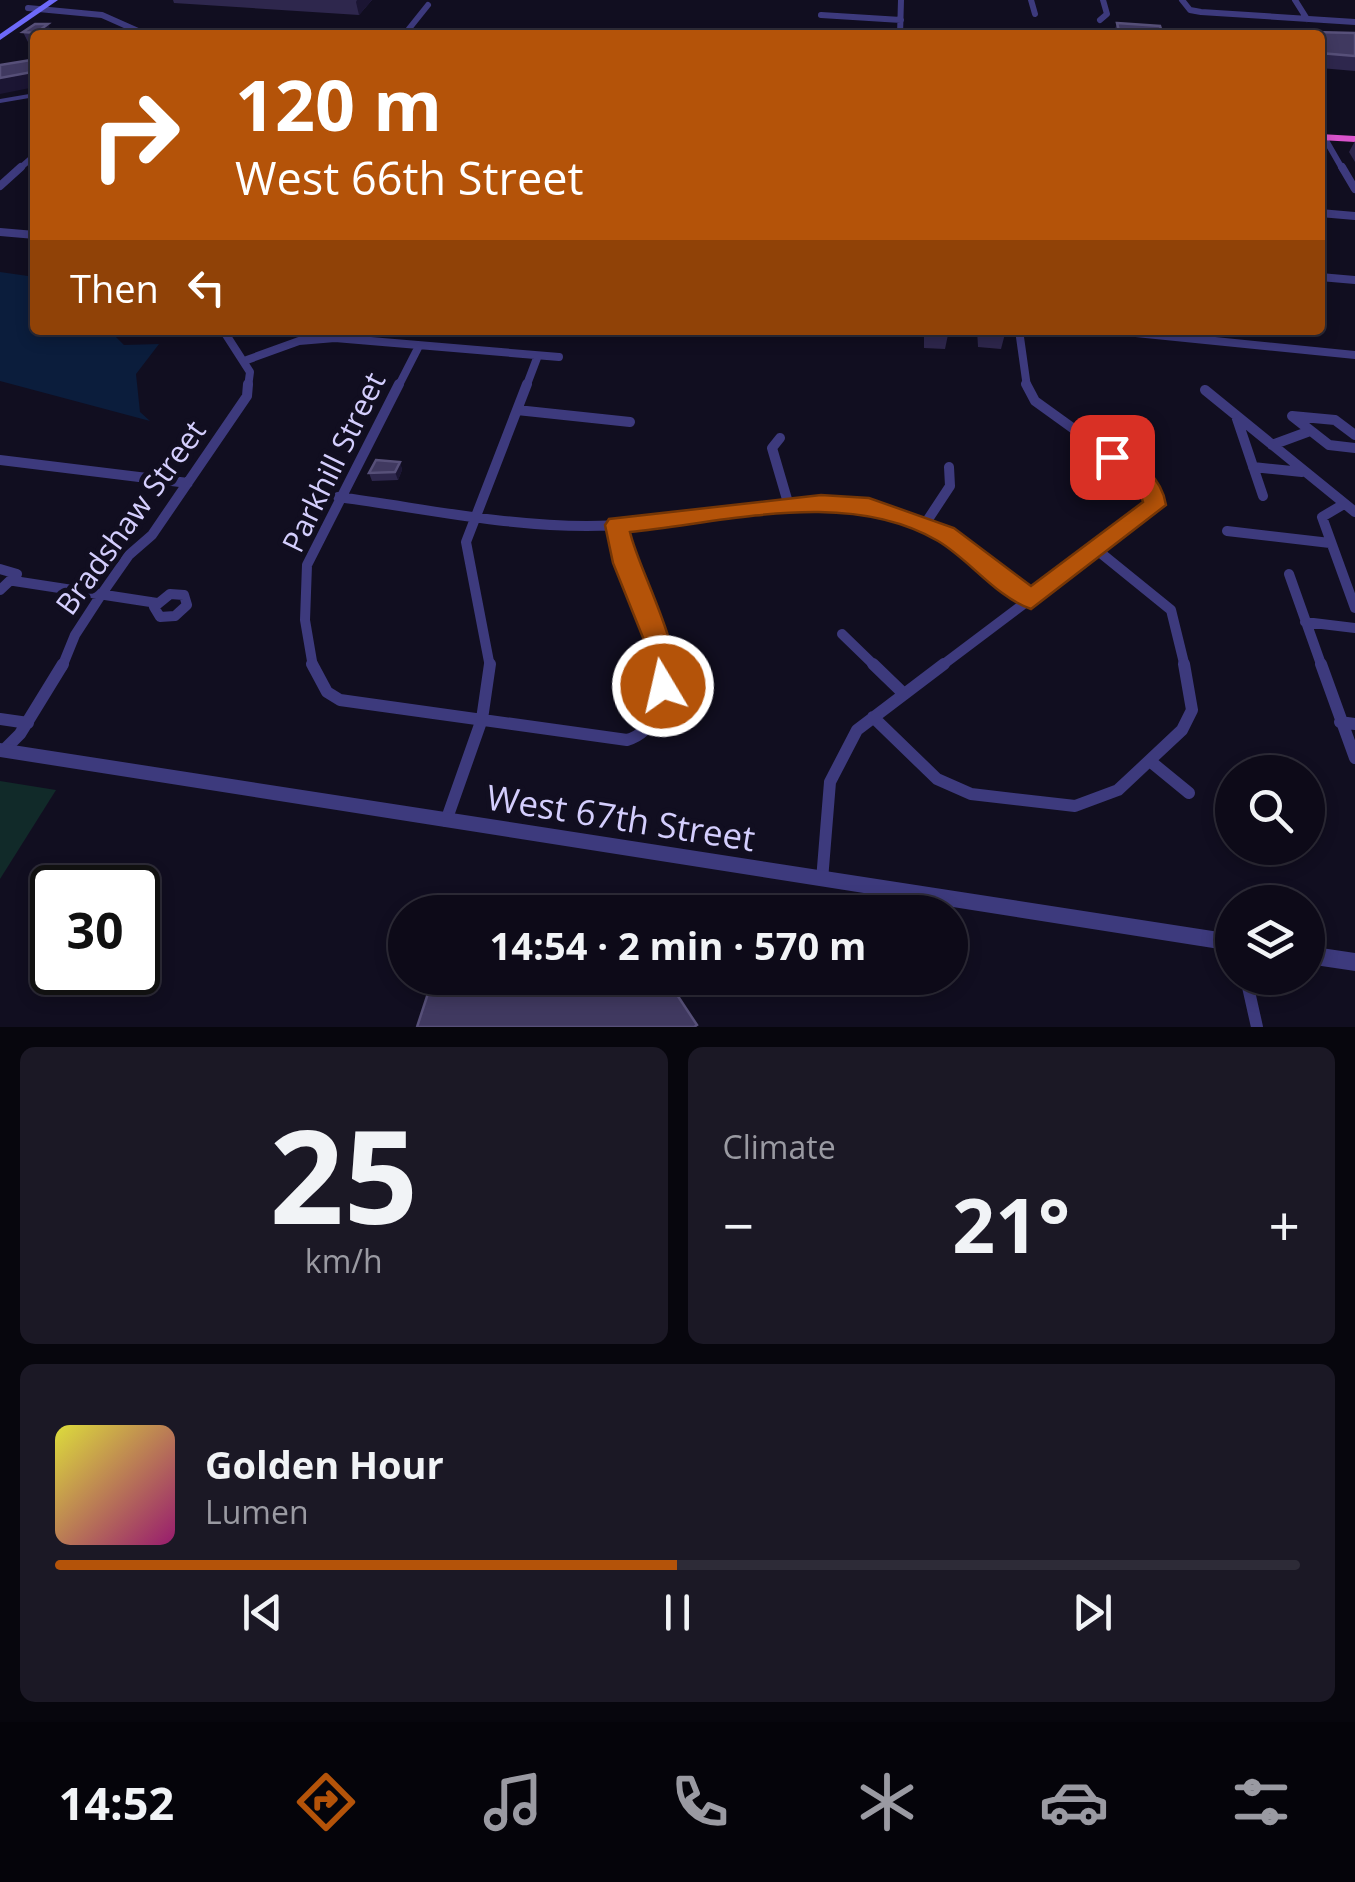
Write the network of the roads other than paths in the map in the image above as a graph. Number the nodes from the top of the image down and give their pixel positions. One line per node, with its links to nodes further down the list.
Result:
1 (54, 0): 8 (main road)
2 (901, 0): 12 (street)
3 (1031, 0): 9 (street)
4 (1104, 0): 13 (street)
5 (1182, 0): 11 (street)
6 (1295, 0): 11 (street)
7 (428, 6): 16 (street)
8 (34, 8): 15 (street); 18 (main road)
9 (1034, 14)
10 (821, 15): 12 (street)
11 (1307, 19): 14 (street)
12 (900, 20): 17 (street)
13 (1100, 20)
14 (1355, 22)
15 (135, 30)
16 (408, 30)
17 (900, 30)
18 (2, 33)
19 (30, 57): 20 (highway)
20 (0, 60)
21 (30, 67): 22 (highway)
22 (0, 70)
23 (30, 95): 24 (street)
24 (0, 101)
25 (1355, 130): 26 (highway)
26 (1325, 133)
27 (1325, 134): 29 (highway)
28 (1325, 138): 32 (street)
29 (1355, 140)
30 (30, 160): 31 (street)
31 (0, 186)
32 (1355, 190)
33 (1325, 213): 34 (street)
34 (1355, 216)
35 (0, 232): 36 (street)
36 (30, 235)
37 (1325, 277): 38 (street)
38 (1355, 280)
39 (226, 335): 46 (street)
40 (1020, 335): 55 (street)
41 (1156, 335): 43 (street)
42 (419, 346): 45 (street); 46 (street); 63 (street, Parkhill Street)
43 (1355, 355)
44 (559, 356): 45 (street)
45 (537, 358): 48 (street)
46 (244, 361): 62 (street, Bradshaw Street)
47 (1206, 390): 49 (street)
48 (517, 410): 50 (street); 68 (street)
49 (1236, 415): 56 (street); 60 (street)
50 (630, 422)
51 (1124, 422): 55 (street)
52 (1310, 431): 53 (street); 56 (street); 57 (street)
53 (1355, 436)
54 (780, 438): 66 (street)
55 (1092, 444): 73 (street)
56 (1272, 445): 61 (street)
57 (1355, 448)
58 (0, 460): 62 (street)
59 (950, 467): 69 (street)
60 (1253, 467): 61 (street); 64 (street)
61 (1305, 472): 65 (street)
62 (188, 483): 78 (street, Bradshaw Street)
63 (338, 496): 68 (street); 88 (street, Parkhill Street)
64 (1262, 496)
65 (1344, 504): 67 (street); 72 (street)
66 (790, 506): 69 (street); 70 (street)
67 (1355, 512)
68 (475, 513): 70 (street); 88 (street)
69 (925, 524): 79 (street)
70 (617, 525): 88 (street)
71 (1228, 532): 72 (street)
72 (1330, 543): 81 (street)
73 (1097, 550): 79 (street); 94 (street)
74 (0, 569): 76 (street)
75 (1289, 574): 82 (street)
76 (14, 581): 77 (street); 78 (street)
77 (0, 590)
78 (101, 595): 80 (street); 90 (street, Bradshaw Street)
79 (1031, 599): 85 (street)
80 (156, 603)
81 (1355, 608)
82 (1305, 622): 83 (street); 89 (street)
83 (1355, 628)
84 (842, 634): 85 (street)
85 (904, 694): 86 (street)
86 (873, 717): 94 (street); 97 (street)
87 (0, 719): 90 (street)
88 (479, 720): 96 (street)
89 (1340, 722): 91 (street); 93 (street)
90 (28, 723): 92 (street, Bradshaw Street)
91 (1355, 724)
92 (2, 750): 96 (street, West 67th Street)
93 (1355, 758)
94 (1150, 761): 95 (street)
95 (1188, 793)
96 (445, 822): 97 (street, West 67th Street)
97 (822, 881): 98 (street, West 67th Street)
98 (1215, 940)
99 (1325, 957): 100 (street)
100 (1355, 962)
101 (1249, 995): 102 (street)
102 (1256, 1027)

